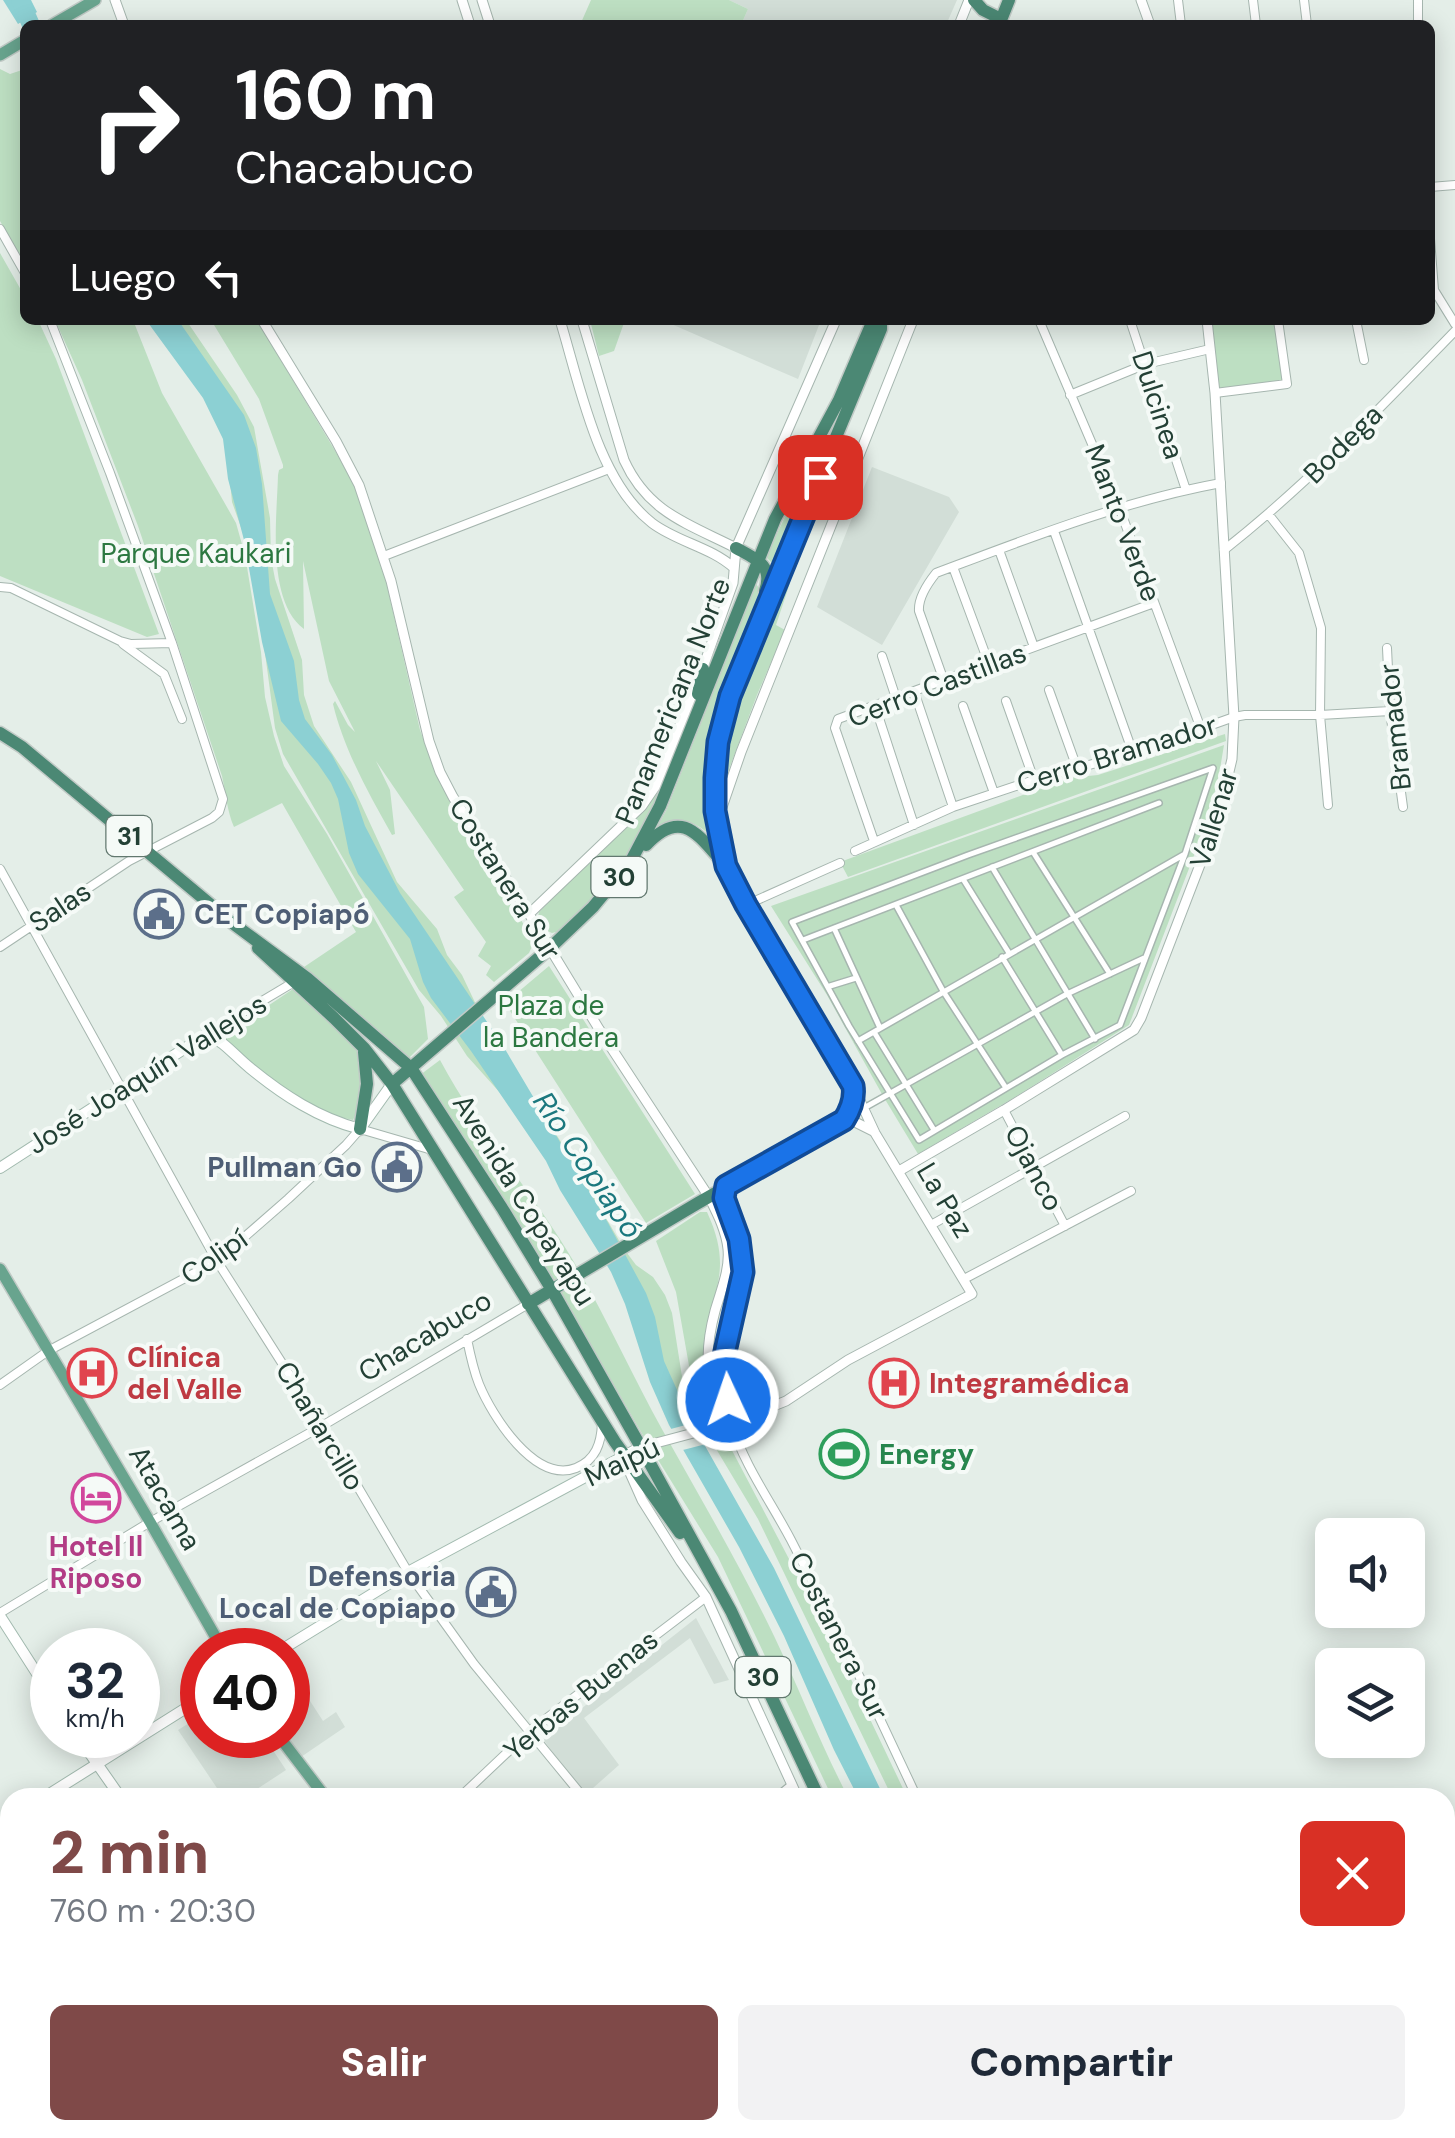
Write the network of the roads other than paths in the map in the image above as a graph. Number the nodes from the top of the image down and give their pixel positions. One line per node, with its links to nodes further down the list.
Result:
1 (95, 0): 3 (main road)
2 (972, 0): 4 (highway)
3 (61, 20)
4 (997, 20)
5 (0, 229): 6 (street)
6 (20, 264)
7 (1435, 295): 21 (street)
8 (52, 325): 48 (street)
9 (265, 325): 39 (street, Costanera Sur)
10 (562, 325): 22 (street); 28 (street)
11 (583, 325): 22 (street)
12 (834, 325): 36 (street, Panamericana Norte)
13 (871, 325): 40 (highway, Panamericana Norte / 30)
14 (880, 325): 46 (highway, Panamericana Norte / 30)
15 (911, 325): 80 (street)
16 (1041, 325): 27 (street, Manto Verde)
17 (1132, 325): 25 (street, Dulcinea)
18 (1208, 325): 23 (street, Vallenar)
19 (1279, 325): 26 (street)
20 (1357, 325): 24 (street)
21 (1455, 327): 32 (street, Bodega)
22 (588, 341): 33 (street)
23 (1210, 349): 25 (street); 26 (street, Vallenar)
24 (1364, 360)
25 (1146, 364): 27 (street); 30 (street, Dulcinea)
26 (1215, 392): 29 (street, Vallenar)
27 (1070, 395): 31 (street, Manto Verde)
28 (608, 468): 35 (street); 39 (street)
29 (1221, 484): 30 (street); 38 (street, Vallenar)
30 (1186, 490): 31 (street)
31 (1119, 507): 34 (street); 44 (street, Manto Verde)
32 (1270, 515): 38 (street, Bodega); 64 (street)
33 (698, 531): 35 (street); 36 (street)
34 (1054, 531): 37 (street); 45 (street)
35 (691, 544): 42 (street)
36 (736, 548): 40 (highway); 42 (street, Panamericana Norte)
37 (999, 550): 41 (street); 50 (street)
38 (1224, 550): 65 (street, Vallenar)
39 (384, 556): 96 (street, Costanera Sur)
40 (758, 560): 46 (highway); 69 (highway, Panamericana Norte / 30)
41 (954, 566): 54 (street); 56 (street)
42 (734, 568): 55 (street, Panamericana Norte)
43 (0, 587): 47 (street)
44 (1154, 603): 45 (street, Cerro Castillas); 68 (street, Manto Verde)
45 (1088, 627): 50 (street, Cerro Castillas); 72 (street)
46 (756, 632): 80 (highway, Panamericana Norte / 30)
47 (120, 641): 49 (street); 53 (street)
48 (172, 643): 49 (street); 84 (street, Salas)
49 (148, 644): 53 (street)
50 (1034, 647): 54 (street, Cerro Castillas)
51 (1386, 648): 63 (street, Bramador)
52 (882, 656): 59 (street)
53 (150, 662): 66 (street)
54 (989, 664): 56 (street, Cerro Castillas)
55 (703, 669): 69 (highway); 96 (street, Panamericana Norte)
56 (944, 680): 58 (street, Cerro Castillas)
57 (1049, 690): 73 (street)
58 (914, 692): 59 (street, Cerro Castillas); 79 (street)
59 (896, 698): 61 (street, Cerro Castillas)
60 (1006, 701): 74 (street)
61 (875, 706): 81 (street); 82 (street, Cerro Castillas)
62 (963, 706): 75 (street)
63 (1390, 712): 64 (street, Cerro Bramador); 78 (street, Bramador)
64 (1320, 715): 65 (street, Cerro Bramador); 77 (street)
65 (1234, 717): 68 (street, Cerro Bramador); 130 (street, Vallenar)
66 (182, 718)
67 (0, 722): 71 (highway, Avenida Copayapu / 31)
68 (1200, 729): 72 (street, Cerro Bramador)
69 (691, 730): 87 (highway, Panamericana Norte / 30)
70 (0, 732): 71 (highway, Avenida Copayapu / 31)
71 (22, 747): 84 (highway, Avenida Copayapu / 31)
72 (1134, 753): 73 (street, Cerro Bramador)
73 (1076, 768): 74 (street, Cerro Bramador)
74 (1034, 780): 75 (street, Cerro Bramador)
75 (994, 793): 79 (street, Cerro Bramador)
76 (1159, 802): 85 (street)
77 (1328, 805)
78 (1403, 806)
79 (953, 807): 81 (street, Cerro Bramador)
80 (716, 823): 89 (highway, La Paz / 30)
81 (914, 825): 82 (street, Cerro Bramador)
82 (874, 841): 83 (street, Cerro Bramador)
83 (856, 851)
84 (147, 852): 98 (highway, Avenida Copayapu / 31); 99 (street, Salas)
85 (1033, 852): 90 (street); 97 (street)
86 (1185, 854): 97 (street); 101 (street); 107 (street)
87 (631, 862): 89 (highway); 104 (highway, Panamericana Norte / 30)
88 (840, 863): 95 (street)
89 (726, 866): 95 (highway, La Paz / 30)
90 (992, 868): 93 (street); 102 (street)
91 (0, 869): 99 (street, Chañarcillo)
92 (0, 878): 99 (street, Chañarcillo)
93 (963, 878): 94 (street); 105 (street)
94 (896, 904): 100 (street); 112 (street)
95 (746, 905): 125 (highway, La Paz / 30)
96 (529, 914): 104 (street, Costanera Sur)
97 (1074, 916): 102 (street); 108 (street)
98 (236, 925): 110 (highway, Avenida Copayapu / 31); 122 (highway, Avenida Copayapu / 31)
99 (32, 926): 103 (street, Salas); 127 (street, Chañarcillo)
100 (834, 928): 101 (street); 109 (street)
101 (803, 940): 111 (street)
102 (1034, 940): 105 (street); 113 (street)
103 (0, 947)
104 (549, 949): 122 (highway, Panamericana Norte / 30); 142 (street, Costanera Sur)
105 (1009, 953): 106 (street)
106 (1002, 957): 112 (street); 114 (street)
107 (1147, 957): 108 (street); 117 (street)
108 (1110, 974): 113 (street)
109 (856, 978): 111 (street); 115 (street)
110 (294, 982): 116 (street, José Joaquín Vallejos); 120 (highway, Avenida Copayapu / 31)
111 (829, 987): 118 (street)
112 (942, 991): 115 (street); 119 (street)
113 (1067, 994): 114 (street); 117 (street)
114 (1035, 1012): 119 (street); 121 (street)
115 (877, 1030): 118 (street); 123 (street)
116 (207, 1034): 127 (main road, José Joaquín Vallejos); 133 (main road)
117 (1094, 1039): 121 (street)
118 (858, 1040): 128 (street)
119 (976, 1043): 123 (street); 126 (street)
120 (364, 1048): 124 (highway, Avenida Copayapu / 31); 133 (highway)
121 (1062, 1055): 126 (street)
122 (410, 1068): 124 (highway, Panamericana Norte / 30); 148 (highway, Avenida Copayapu)
123 (906, 1083): 128 (street); 134 (street)
124 (392, 1084): 133 (main road, Colipí); 136 (highway, Avenida Copayapu / 30)
125 (853, 1086): 129 (street, La Paz); 132 (highway)
126 (1006, 1088): 134 (street)
127 (122, 1090): 137 (main road, José Joaquín Vallejos); 145 (street, Chañarcillo)
128 (890, 1092): 129 (street); 134 (street)
129 (864, 1108): 135 (street, La Paz)
130 (1004, 1110): 138 (street, Ojanco); 139 (street, Vallenar)
131 (1125, 1116): 138 (street)
132 (844, 1120): 135 (street); 140 (highway, Chacabuco)
133 (360, 1129): 136 (street); 145 (street, Colipí)
134 (934, 1130)
135 (875, 1132): 139 (street, La Paz)
136 (436, 1153): 150 (highway, Avenida Copayapu / 30)
137 (0, 1168)
138 (1034, 1168): 143 (street); 144 (street, Ojanco)
139 (898, 1170): 143 (street, La Paz)
140 (726, 1186): 142 (highway, Chacabuco); 154 (street, Costanera Sur)
141 (1131, 1191): 144 (street)
142 (709, 1196): 148 (highway, Chacabuco); 154 (street, Costanera Sur)
143 (931, 1225): 147 (street, La Paz)
144 (1064, 1226): 147 (street)
145 (217, 1261): 152 (street, Colipí); 156 (street, Chañarcillo)
146 (0, 1269): 152 (main road, Atacama)
147 (964, 1279): 149 (street, La Paz)
148 (552, 1290): 150 (highway, Chacabuco); 157 (highway, Avenida Copayapu / 30)
149 (972, 1294): 154 (street, Maipú)
150 (528, 1304): 151 (street, Chacabuco); 155 (highway, Avenida Copayapu / 30)
151 (467, 1339): 155 (street); 156 (street, Chacabuco)
152 (48, 1351): 153 (street, Colipí); 159 (main road, Atacama)
153 (0, 1386)
154 (735, 1422): 157 (street, Maipú); 181 (street, Costanera Sur)
155 (602, 1423): 158 (highway, Avenida Copayapu / 30)
156 (322, 1426): 159 (street, Chacabuco); 161 (street, Chañarcillo)
157 (641, 1448): 158 (main road, Maipú); 160 (highway, Avenida Copayapu / 30)
158 (624, 1456): 160 (highway, Avenida Copayapu / 30); 161 (main road, Maipú); 162 (street)
159 (150, 1522): 163 (street, Chacabuco); 164 (main road, Atacama)
160 (700, 1559): 180 (highway, Avenida Copayapu / 30)
161 (408, 1572): 165 (main road, Maipú); 168 (street, Chañarcillo)
162 (706, 1597): 168 (street, Yerbas Buenas); 172 (street)
163 (0, 1614): 166 (main road)
164 (210, 1628)
165 (310, 1632)
166 (30, 1661)
167 (180, 1712): 171 (main road)
168 (530, 1731): 176 (street, Yerbas Buenas); 177 (street, Chañarcillo)
169 (92, 1758): 171 (main road)
170 (296, 1758): 175 (main road)
171 (96, 1764): 173 (main road); 174 (main road)
172 (792, 1785): 178 (street); 179 (street)
173 (59, 1788)
174 (114, 1788)
175 (318, 1788)
176 (470, 1788)
177 (576, 1788)
178 (788, 1788)
179 (793, 1788)
180 (814, 1788)
181 (912, 1788)

